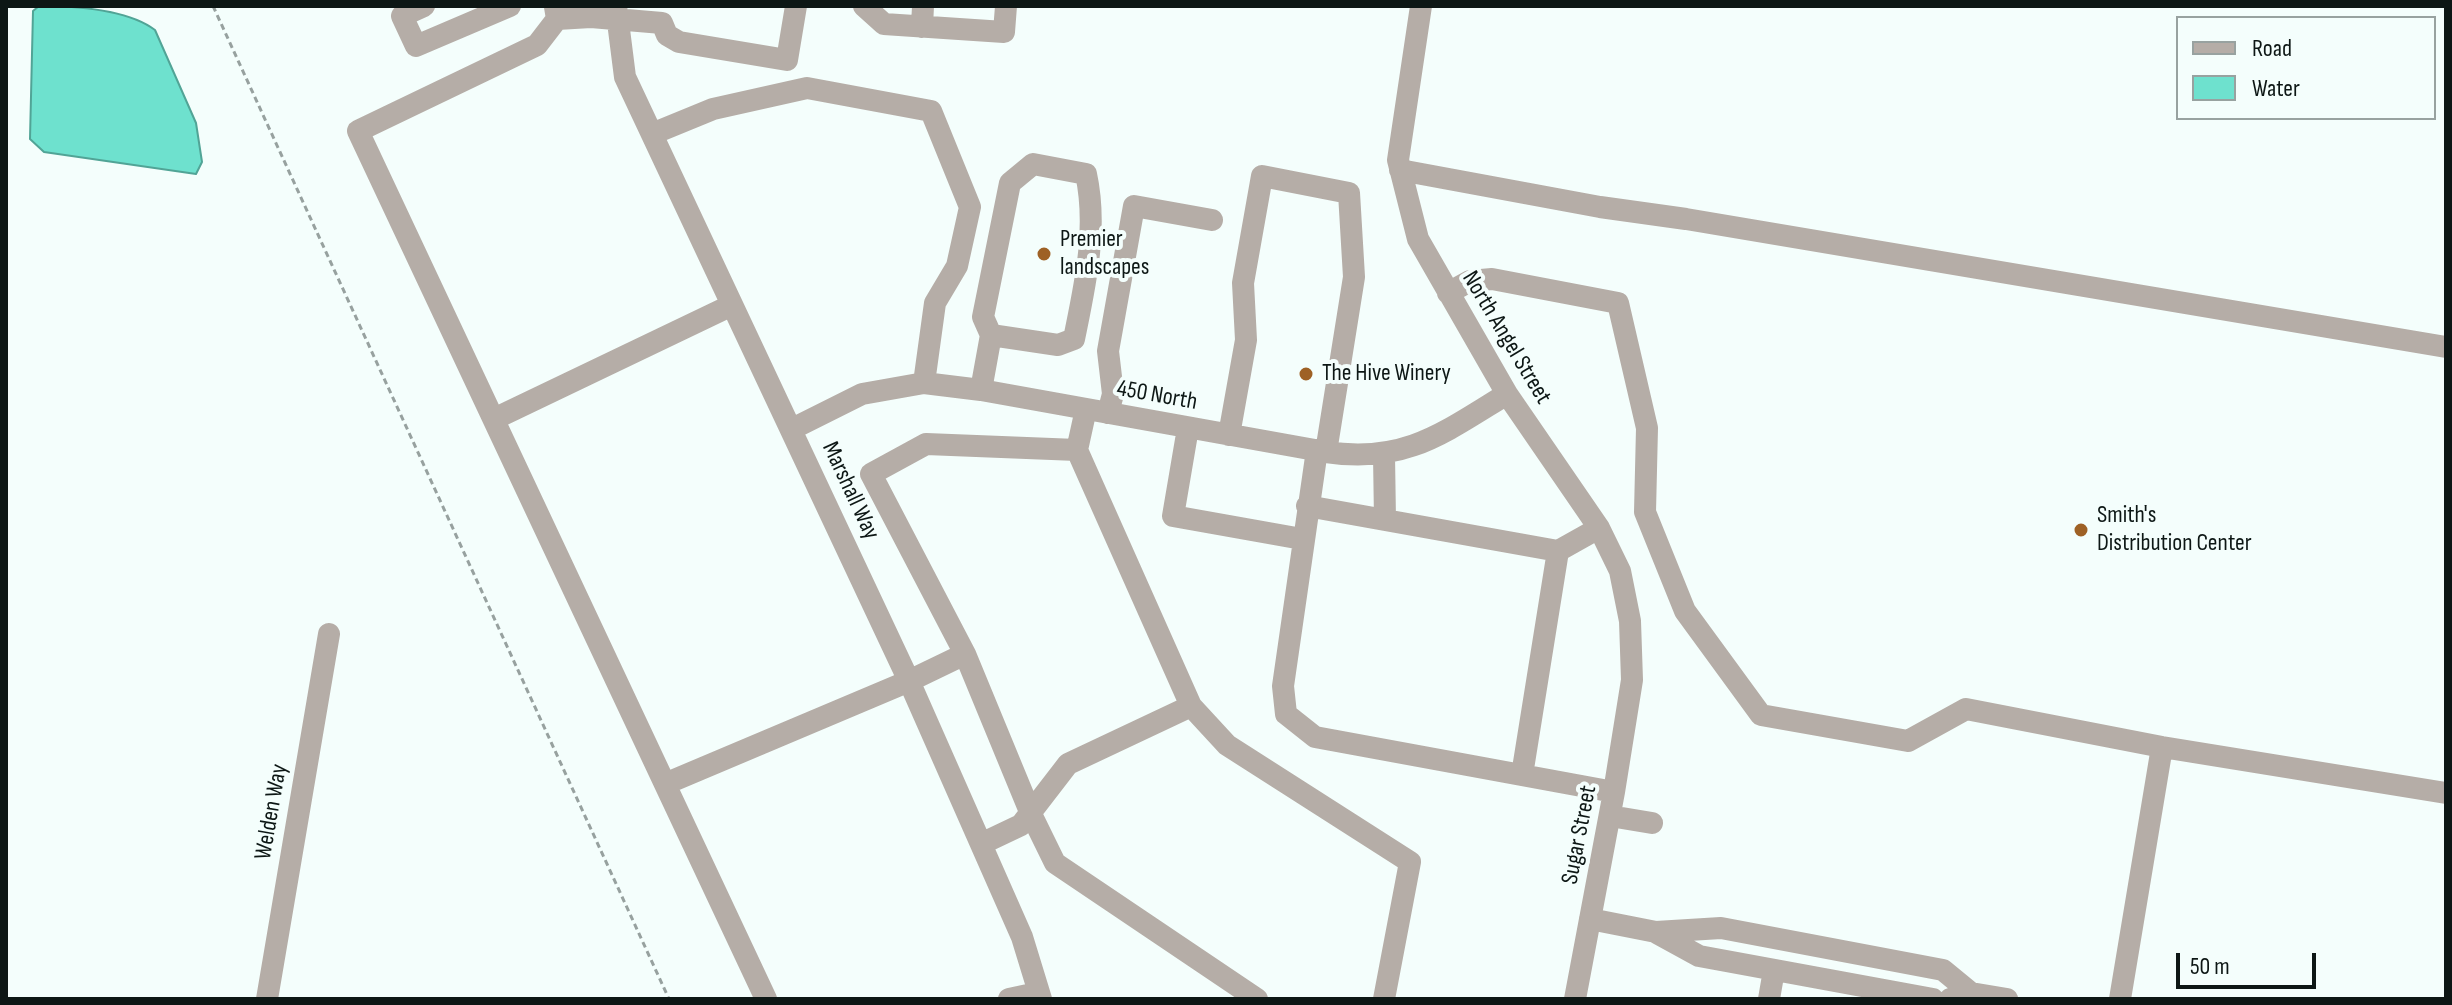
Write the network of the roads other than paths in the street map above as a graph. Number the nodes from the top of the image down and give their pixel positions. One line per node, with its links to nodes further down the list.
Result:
1 (424, 6): 2 (street)
2 (510, 6)
3 (796, 6): 8 (street)
4 (864, 6): 9 (street)
5 (1006, 6): 9 (street)
6 (1421, 6): 11 (street, North Angel Street)
7 (556, 12): 8 (street); 22 (street)
8 (616, 12): 10 (street, Marshall Way)
9 (923, 16)
10 (652, 134): 14 (street, Marshall Way); 17 (street)
11 (1400, 170): 13 (street, North Angel Street); 16 (street)
12 (1212, 220): 21 (street)
13 (1448, 293): 19 (street, North Angel Street); 39 (street)
14 (732, 305): 22 (street); 24 (street, Marshall Way)
15 (991, 335): 15 (street); 18 (street)
16 (2446, 347)
17 (924, 383): 18 (street, 450 North); 24 (street, 450 North)
18 (981, 390): 20 (street, 450 North)
19 (1507, 394): 28 (street, 450 North); 31 (street, North Angel Street)
20 (1086, 409): 21 (street, 450 North); 26 (street)
21 (1108, 413): 23 (street, 450 North)
22 (494, 419): 41 (street)
23 (1188, 428): 25 (street, 450 North); 32 (street)
24 (792, 429): 37 (street, Marshall Way)
25 (1229, 435): 27 (street, 450 North); 27 (street)
26 (1077, 450): 35 (street); 38 (street)
27 (1321, 451): 28 (street, 450 North); 29 (street)
28 (1384, 455): 30 (street)
29 (1307, 506): 30 (street); 32 (street)
30 (1385, 520): 33 (street)
31 (1599, 528): 33 (street); 36 (street, North Angel Street)
32 (1302, 539): 40 (street)
33 (1558, 551): 40 (street)
34 (329, 634): 53 (street, Welden Way)
35 (965, 654): 37 (street); 44 (street)
36 (1632, 680): 42 (street, Sugar Street)
37 (909, 681): 41 (street); 47 (street, Marshall Way)
38 (1191, 706): 44 (street); 57 (street)
39 (2162, 747): 43 (street); 62 (street)
40 (1522, 775): 42 (street)
41 (665, 784): 54 (street)
42 (1614, 792): 45 (street, Sugar Street)
43 (2446, 793)
44 (1031, 814): 47 (street); 56 (street)
45 (1610, 816): 46 (street); 48 (street, Sugar Street)
46 (1652, 823)
47 (981, 844): 51 (street, Marshall Way)
48 (1590, 919): 49 (street); 58 (street, Sugar Street)
49 (1656, 932): 50 (street); 52 (street)
50 (1774, 970): 59 (street); 60 (street)
51 (1039, 996): 55 (street)
52 (1963, 997): 61 (street)
53 (267, 999)
54 (766, 999)
55 (1009, 999)
56 (1257, 999)
57 (1384, 999)
58 (1575, 999)
59 (1769, 999)
60 (1933, 999)
61 (2007, 999)
62 (2120, 999)

